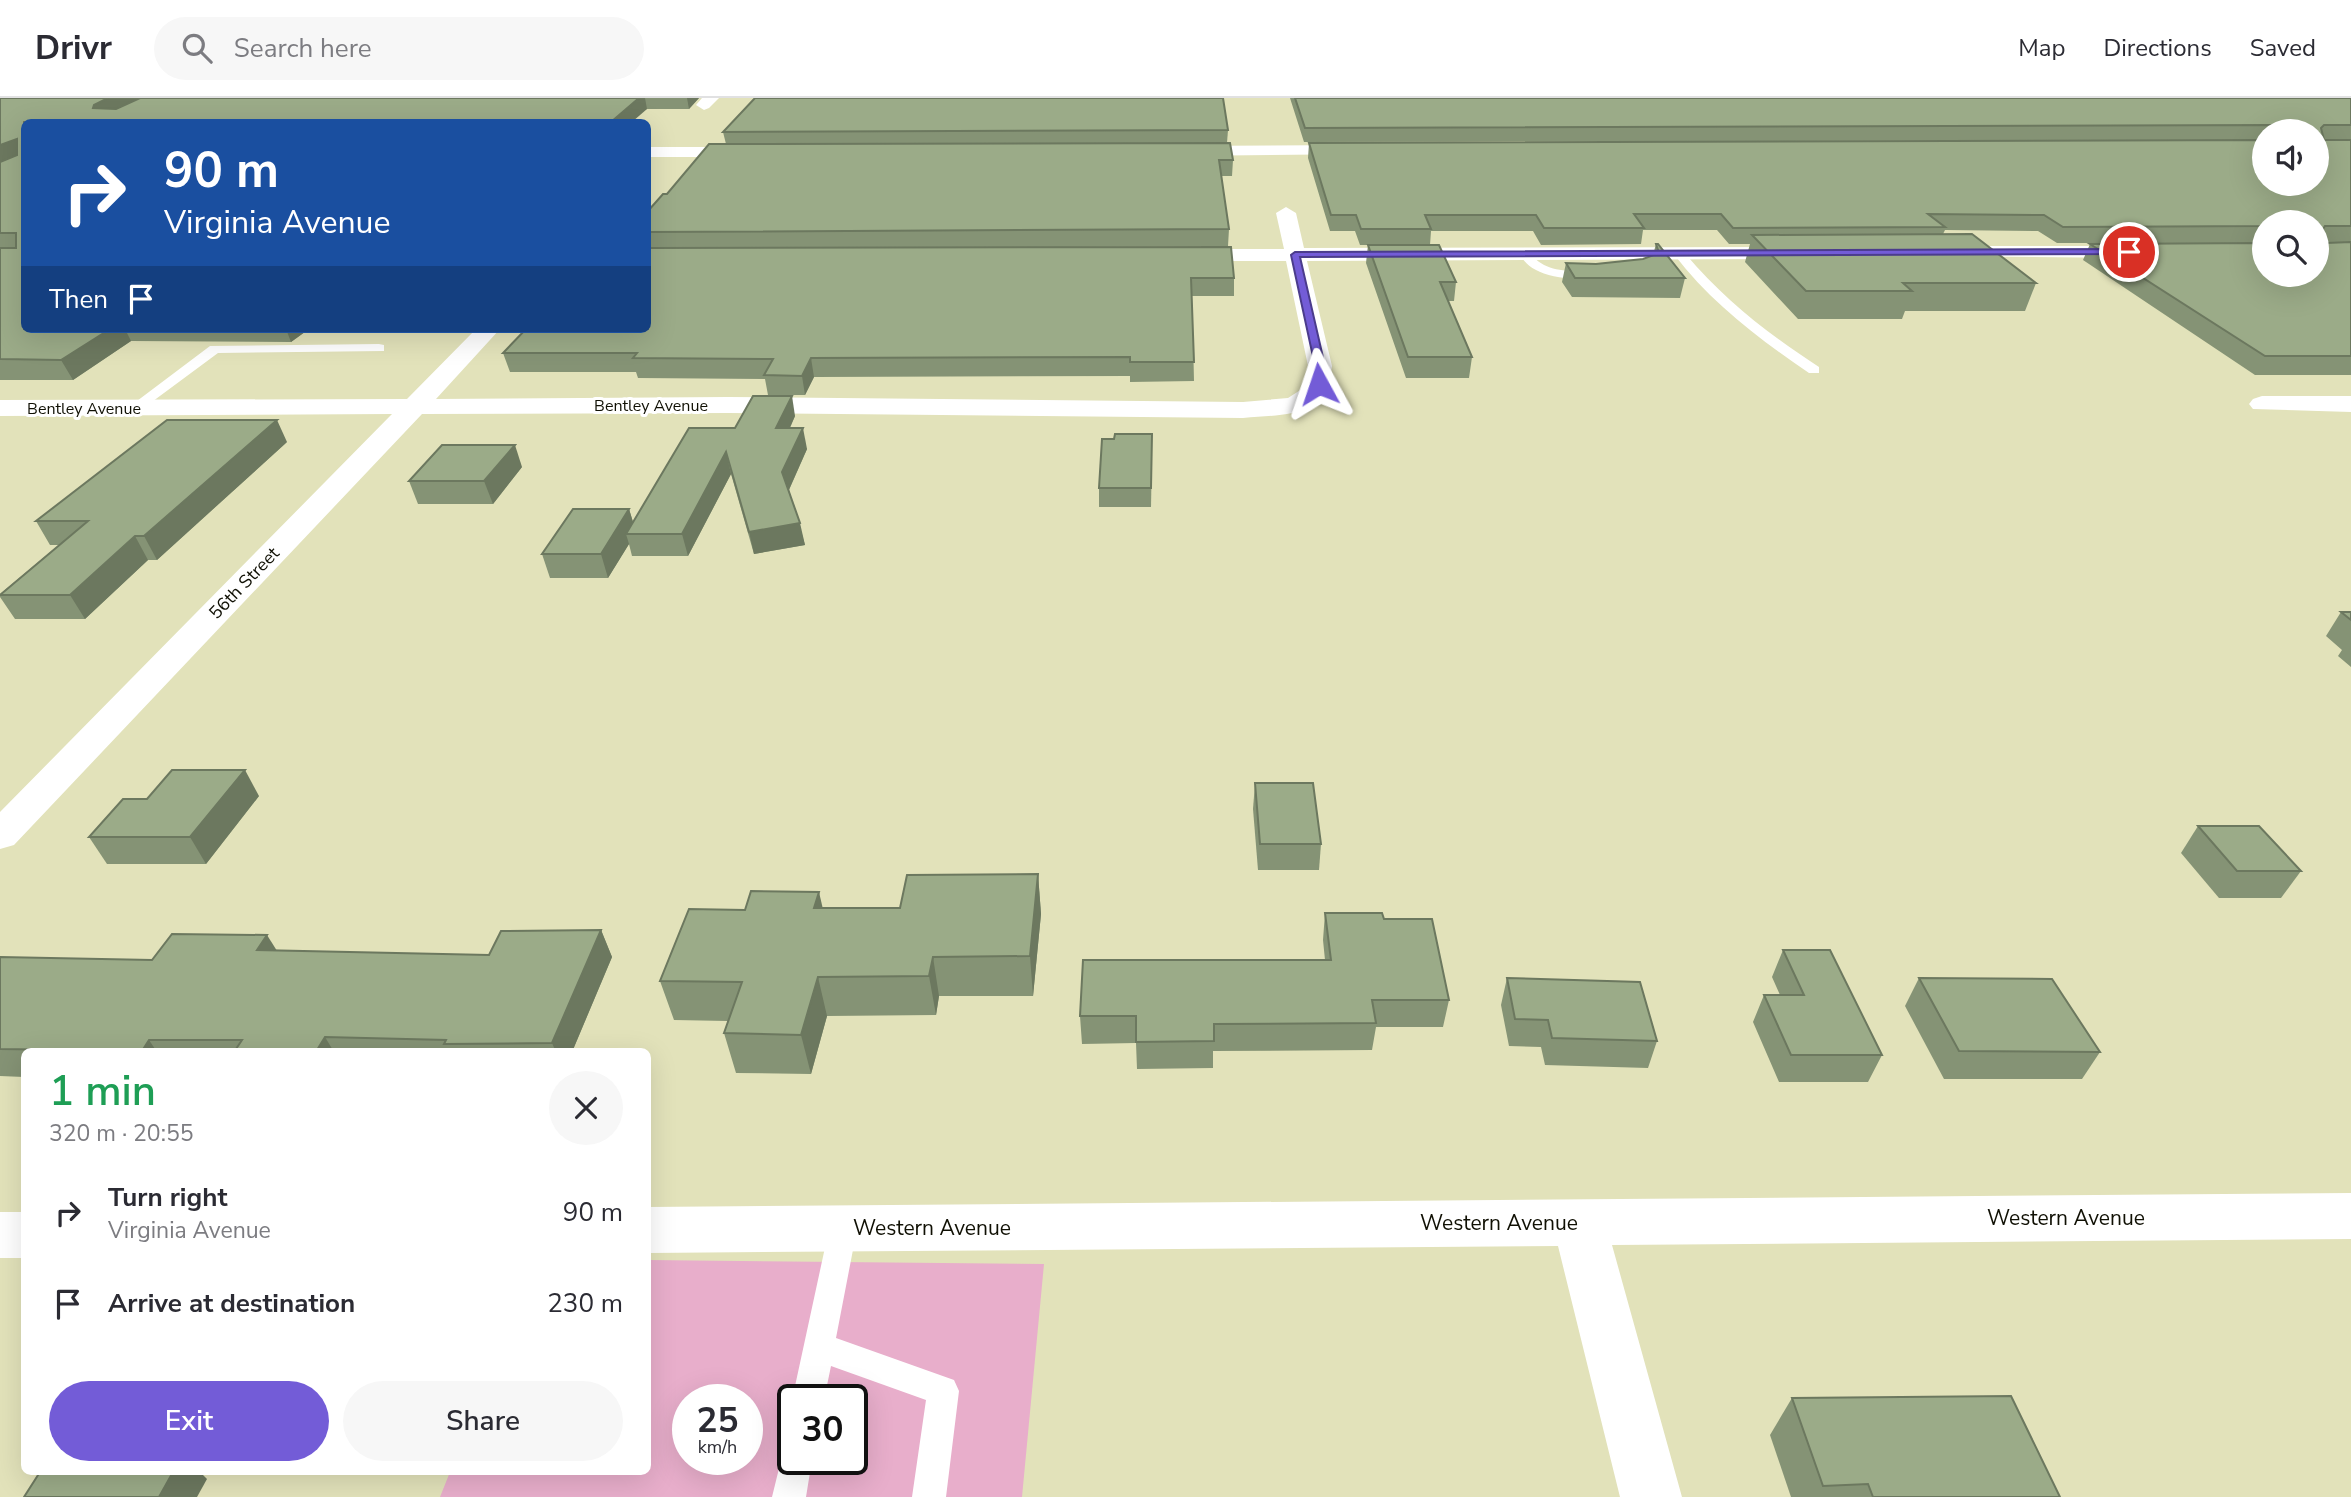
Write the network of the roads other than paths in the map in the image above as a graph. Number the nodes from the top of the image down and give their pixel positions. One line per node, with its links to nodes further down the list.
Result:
1 (677, 133): 5 (street)
2 (1161, 150): 3 (street)
3 (1370, 150)
4 (771, 152): 5 (street)
5 (651, 156)
6 (1286, 214): 13 (street)
7 (2167, 252): 10 (street)
8 (1679, 253): 9 (street); 11 (street); 17 (lane)
9 (1814, 253)
10 (1922, 253)
11 (1525, 254): 13 (street); 14 (lane)
12 (1157, 255): 13 (street)
13 (1295, 255): 20 (street, Bentley Avenue)
14 (1600, 274)
15 (485, 333): 20 (street, 56th Street)
16 (379, 348): 21 (lane)
17 (1814, 370)
18 (2262, 404): 19 (street)
19 (2351, 404)
20 (414, 406): 21 (street, Bentley Avenue); 23 (street, 56th Street)
21 (136, 407): 22 (street, Bentley Avenue)
22 (0, 408)
23 (0, 836)
24 (2351, 1216): 25 (street, Western Avenue)
25 (1579, 1223): 26 (street, Western Avenue); 35 (street)
26 (843, 1229): 27 (street, Western Avenue); 30 (lane)
27 (651, 1230)
28 (0, 1235): 29 (street)
29 (21, 1235)
30 (819, 1347): 31 (lane); 34 (lane)
31 (811, 1384)
32 (793, 1475): 33 (lane)
33 (789, 1497)
34 (929, 1497)
35 (1651, 1497)

